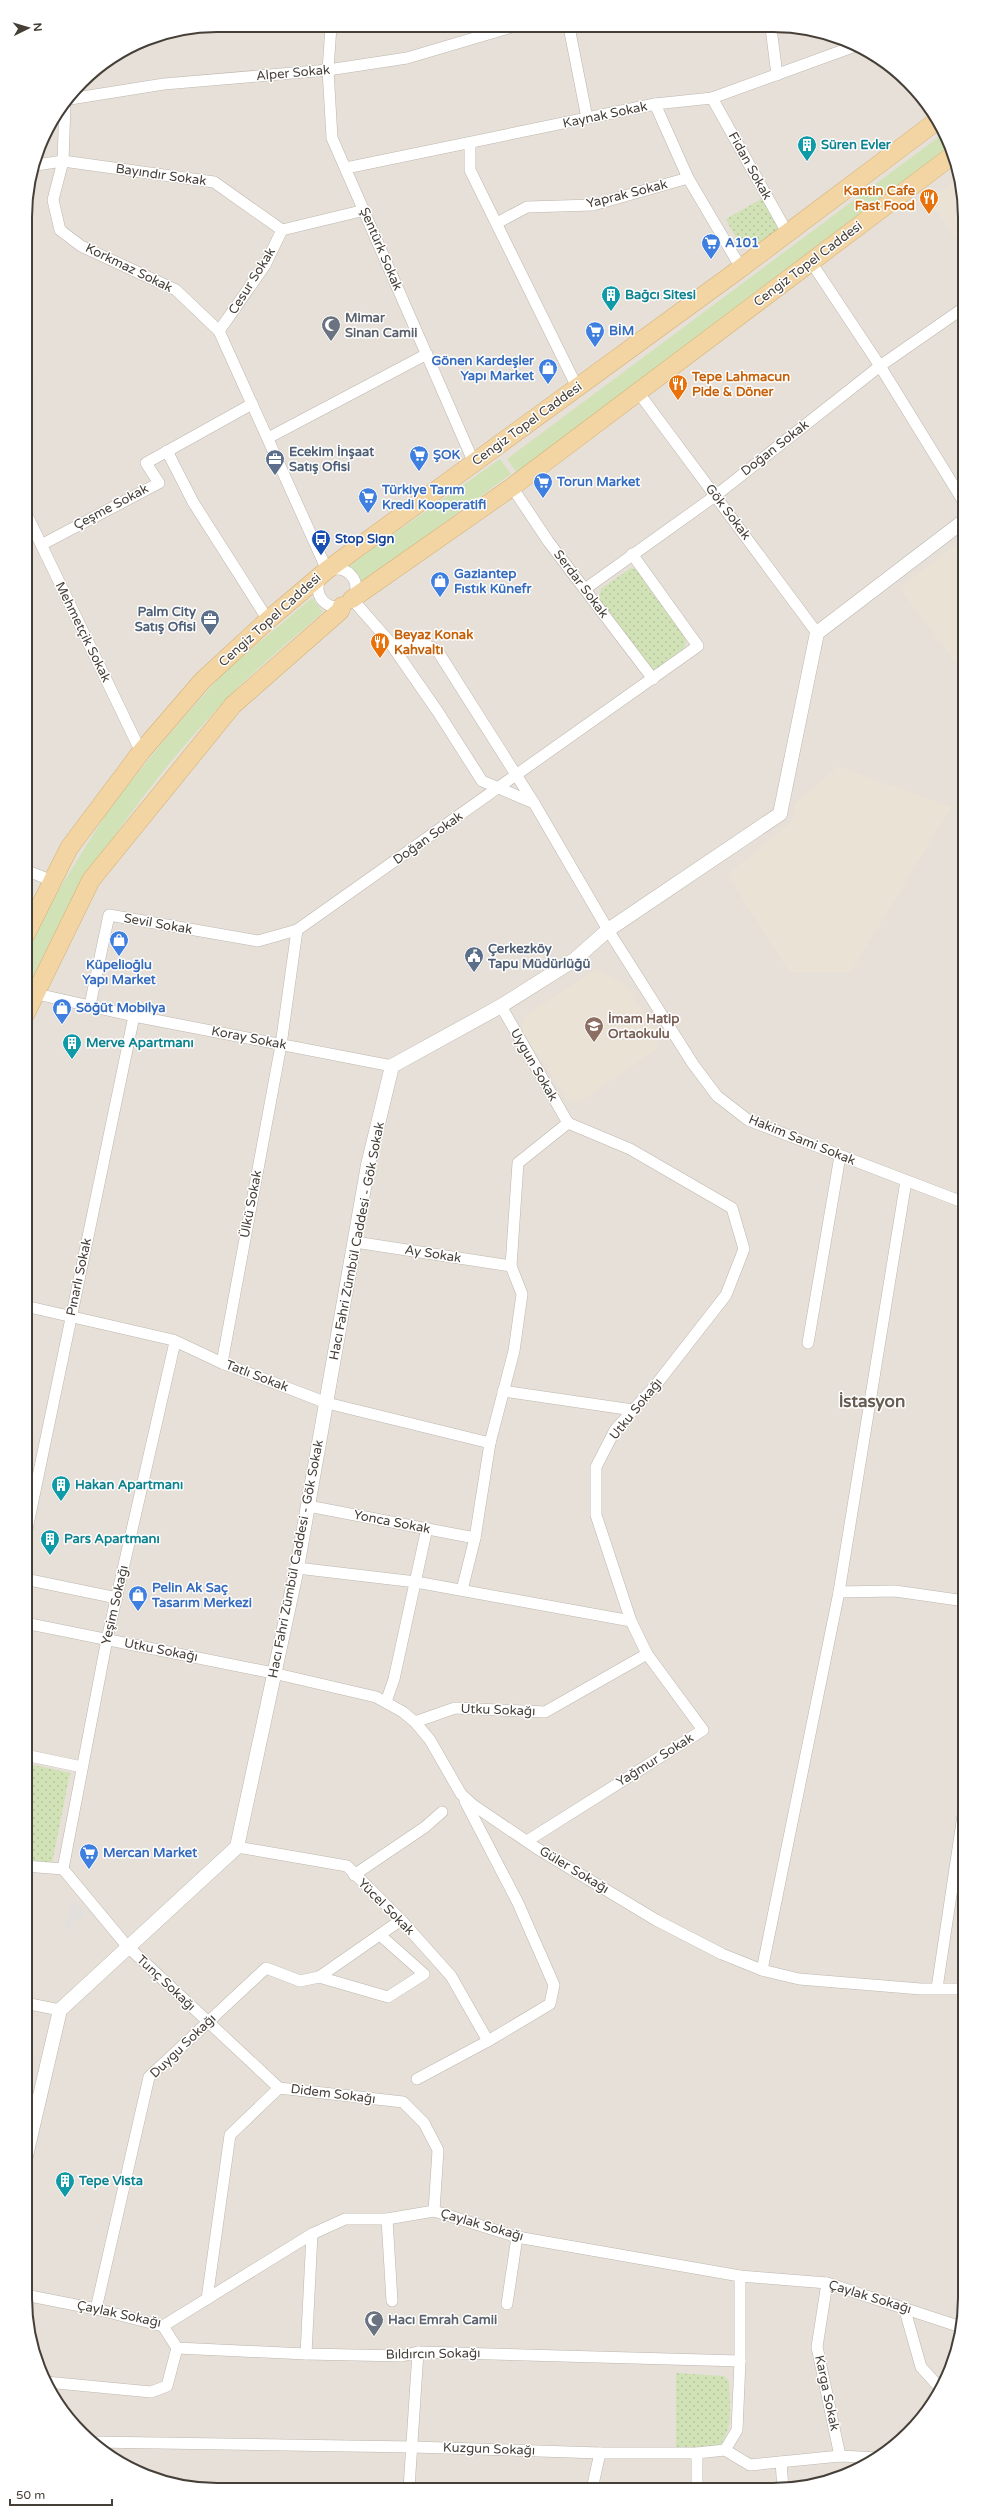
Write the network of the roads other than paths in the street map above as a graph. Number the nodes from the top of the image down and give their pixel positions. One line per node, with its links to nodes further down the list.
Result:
1 (331, 32): 6 (street, Şentürk Sokak)
2 (495, 32): 6 (street, Alper Sokak)
3 (570, 32): 12 (street)
4 (772, 32): 7 (street)
5 (849, 48): 7 (street, Kaynak Sokak)
6 (328, 70): 8 (street, Alper Sokak); 18 (street, Şentürk Sokak)
7 (777, 75): 9 (street, Kaynak Sokak)
8 (75, 98)
9 (712, 98): 10 (street, Kaynak Sokak); 23 (street, Fidan Sokak)
10 (655, 104): 12 (street, Kaynak Sokak); 19 (street)
11 (65, 111): 16 (street, Korkmaz Sokak)
12 (587, 118): 14 (street, Kaynak Sokak)
13 (933, 124): 23 (main road, Cengiz Topel Caddesi)
14 (470, 143): 18 (street, Kaynak Sokak); 21 (street)
15 (948, 159): 24 (main road, Cengiz Topel Caddesi)
16 (63, 160): 17 (street, Bayındır Sokak); 22 (street, Bayındır Sokak); 27 (street, Korkmaz Sokak)
17 (40, 164)
18 (346, 168): 20 (street, Şentürk Sokak)
19 (688, 178): 21 (street, Yaprak Sokak); 25 (street)
20 (365, 210): 22 (street); 28 (street, Şentürk Sokak)
21 (497, 223): 30 (street)
22 (282, 230): 27 (street, Cesur Sokak)
23 (788, 234): 25 (main road, Cengiz Topel Caddesi)
24 (811, 262): 29 (street); 31 (main road, Cengiz Topel Caddesi)
25 (741, 268): 30 (main road, Cengiz Topel Caddesi)
26 (958, 312): 29 (street, Doğan Sokak)
27 (219, 331): 32 (street, Korkmaz Sokak)
28 (427, 354): 33 (street); 35 (street, Şentürk Sokak)
29 (880, 366): 37 (street); 38 (street, Doğan Sokak)
30 (577, 387): 35 (main road, Cengiz Topel Caddesi)
31 (638, 392): 36 (main road, Cengiz Topel Caddesi); 38 (street, Gök Sokak)
32 (252, 404): 33 (street, Korkmaz Sokak); 34 (street, Çeşme Sokak)
33 (268, 438): 43 (street, Korkmaz Sokak)
34 (167, 451): 41 (street, Çeşme Sokak); 46 (street)
35 (474, 463): 43 (main road, Cengiz Topel Caddesi)
36 (512, 487): 44 (street, Serdar Sokak); 45 (main road, Cengiz Topel Caddesi)
37 (958, 493)
38 (715, 496): 42 (street, Doğan Sokak); 47 (street, Gök Sokak)
39 (958, 525): 47 (street)
40 (32, 526): 41 (street, Mehmetçik Sokak)
41 (41, 545): 50 (street, Mehmetçik Sokak)
42 (632, 554): 44 (street, Doğan Sokak); 49 (street, Doğan Sokak)
43 (327, 570): 45 (street); 45 (street); 46 (main road, Cengiz Topel Caddesi)
44 (585, 589): 49 (street, Serdar Sokak)
45 (347, 602): 48 (street); 59 (main road, Cengiz Topel Caddesi)
46 (268, 620): 50 (main road, Cengiz Topel Caddesi)
47 (817, 633): 58 (street)
48 (392, 645): 51 (street, Hakim Sami Sokak); 52 (street)
49 (653, 679): 51 (street, Doğan Sokak)
50 (141, 752): 55 (main road, Cengiz Topel Caddesi)
51 (517, 775): 52 (street, Doğan Sokak); 53 (street, Hakim Sami Sokak)
52 (499, 788): 53 (street); 57 (street, Doğan Sokak)
53 (534, 803): 58 (street, Hakim Sami Sokak)
54 (32, 873): 55 (street)
55 (53, 881): 56 (main road, Cengiz Topel Caddesi)
56 (32, 912)
57 (297, 930): 61 (street, Sevil Sokak); 64 (street)
58 (608, 930): 62 (street); 67 (street, Hakim Sami Sokak)
59 (32, 998)
60 (32, 1006): 61 (street, Koray Sokak)
61 (90, 1006): 63 (street, Koray Sokak)
62 (501, 1006): 65 (street); 66 (street, Uygun Sokak)
63 (134, 1016): 64 (street, Koray Sokak); 73 (street, Pınarlı Sokak)
64 (281, 1045): 65 (street, Koray Sokak); 76 (street, Ülkü Sokak)
65 (392, 1066): 70 (street, Hacı Fahri Zümbül Caddesi - Gök Sokak)
66 (568, 1123): 71 (street); 79 (street, Utku Sokağı)
67 (840, 1156): 68 (street, Hakim Sami Sokak); 75 (street)
68 (906, 1181): 69 (street, Hakim Sami Sokak); 89 (street)
69 (958, 1200)
70 (354, 1242): 71 (street, Ay Sokak); 78 (street, Hacı Fahri Zümbül Caddesi - Gök Sokak)
71 (511, 1266): 77 (street)
72 (32, 1308): 73 (street, Tatlı Sokak)
73 (71, 1316): 74 (street, Tatlı Sokak); 81 (street, Pınarlı Sokak)
74 (175, 1342): 76 (street, Tatlı Sokak); 90 (street, Yeşim Sokağı)
75 (808, 1343)
76 (222, 1363): 78 (street, Tatlı Sokak)
77 (503, 1391): 79 (street); 80 (street)
78 (327, 1403): 80 (street, Tatlı Sokak); 82 (street, Hacı Fahri Zümbül Caddesi - Gök Sokak)
79 (633, 1410): 92 (street, Utku Sokağı)
80 (490, 1443): 84 (street)
81 (32, 1505)
82 (308, 1506): 83 (street, Yonca Sokak); 85 (street, Hacı Fahri Zümbül Caddesi - Gök Sokak)
83 (427, 1528): 84 (street, Yonca Sokak); 87 (street)
84 (475, 1538): 88 (street)
85 (297, 1568): 87 (street); 96 (street, Hacı Fahri Zümbül Caddesi - Gök Sokak)
86 (32, 1580): 90 (street)
87 (416, 1582): 88 (street); 97 (street)
88 (462, 1590): 92 (street)
89 (839, 1592): 91 (street); 112 (street)
90 (117, 1598): 94 (street, Yeşim Sokağı)
91 (958, 1600)
92 (631, 1622): 95 (street, Utku Sokağı)
93 (32, 1624): 94 (street, Utku Sokağı)
94 (107, 1640): 96 (street, Utku Sokağı); 100 (street, Yeşim Sokağı)
95 (647, 1654): 98 (street, Utku Sokağı); 103 (street, Yağmur Sokak)
96 (273, 1673): 97 (street, Güler Sokağı); 104 (street, Hacı Fahri Zümbül Caddesi - Gök Sokak)
97 (386, 1702): 98 (street, Güler Sokağı)
98 (414, 1722): 101 (street, Güler Sokağı)
99 (32, 1756): 100 (street)
100 (82, 1767): 107 (street, Yeşim Sokağı)
101 (461, 1794): 103 (street, Güler Sokağı); 120 (street)
102 (442, 1812): 108 (street)
103 (527, 1841): 112 (street, Güler Sokağı)
104 (237, 1847): 108 (street, Yücel Sokak); 111 (street)
105 (958, 1848): 115 (street)
106 (32, 1867): 107 (street)
107 (63, 1869): 111 (street, Tunç Sokağı)
108 (354, 1875): 109 (street, Yücel Sokak)
109 (401, 1920): 110 (street); 120 (street, Yücel Sokak)
110 (380, 1935): 113 (street, Yücel Sokak); 114 (street)
111 (127, 1946): 118 (street); 119 (street, Tunç Sokağı)
112 (762, 1970): 115 (street, Güler Sokağı)
113 (424, 1974): 114 (street, Duygu Sokağı)
114 (319, 1977): 119 (street, Duygu Sokağı)
115 (937, 1988): 116 (street, Güler Sokağı)
116 (958, 1989)
117 (32, 2004): 118 (street)
118 (60, 2010): 123 (street)
119 (208, 2022): 122 (street, Tunç Sokağı); 135 (street, Duygu Sokağı)
120 (488, 2041): 121 (street)
121 (416, 2079)
122 (279, 2088): 124 (street, Didem Sokağı); 131 (street, Didem Sokağı)
123 (32, 2130)
124 (434, 2211): 125 (street, Çaylak Sokağı); 127 (street, Çaylak Sokağı)
125 (387, 2219): 126 (street, Çaylak Sokağı); 132 (street)
126 (312, 2234): 131 (street, Çaylak Sokağı); 140 (street)
127 (518, 2237): 128 (street, Çaylak Sokağı); 133 (street)
128 (740, 2276): 129 (street, Çaylak Sokağı); 141 (street)
129 (827, 2283): 134 (street, Çaylak Sokağı); 149 (street, Karga Sokak)
130 (32, 2296): 135 (street, Çaylak Sokağı)
131 (207, 2299): 137 (street, Çaylak Sokağı)
132 (392, 2301)
133 (507, 2304)
134 (904, 2307): 136 (street, Çaylak Sokağı); 143 (street)
135 (96, 2309): 137 (street, Çaylak Sokağı)
136 (955, 2325)
137 (163, 2326): 138 (street)
138 (177, 2348): 140 (street, Bıldırcın Sokağı); 142 (street)
139 (418, 2352): 140 (street, Bıldırcın Sokağı); 141 (street, Bıldırcın Sokağı); 145 (street)
140 (306, 2354)
141 (740, 2362): 146 (street)
142 (53, 2383)
143 (937, 2384)
144 (101, 2442): 145 (street, Kuzgun Sokağı)
145 (413, 2447): 147 (street, Kuzgun Sokağı); 152 (street)
146 (725, 2450): 148 (street, Kuzgun Sokağı); 151 (street)
147 (600, 2453): 148 (street, Kuzgun Sokağı); 153 (street)
148 (696, 2453): 154 (street)
149 (840, 2456): 150 (street); 151 (street)
150 (866, 2457)
151 (781, 2462): 155 (street)
152 (409, 2483)
153 (593, 2483)
154 (697, 2483)
155 (783, 2483)

